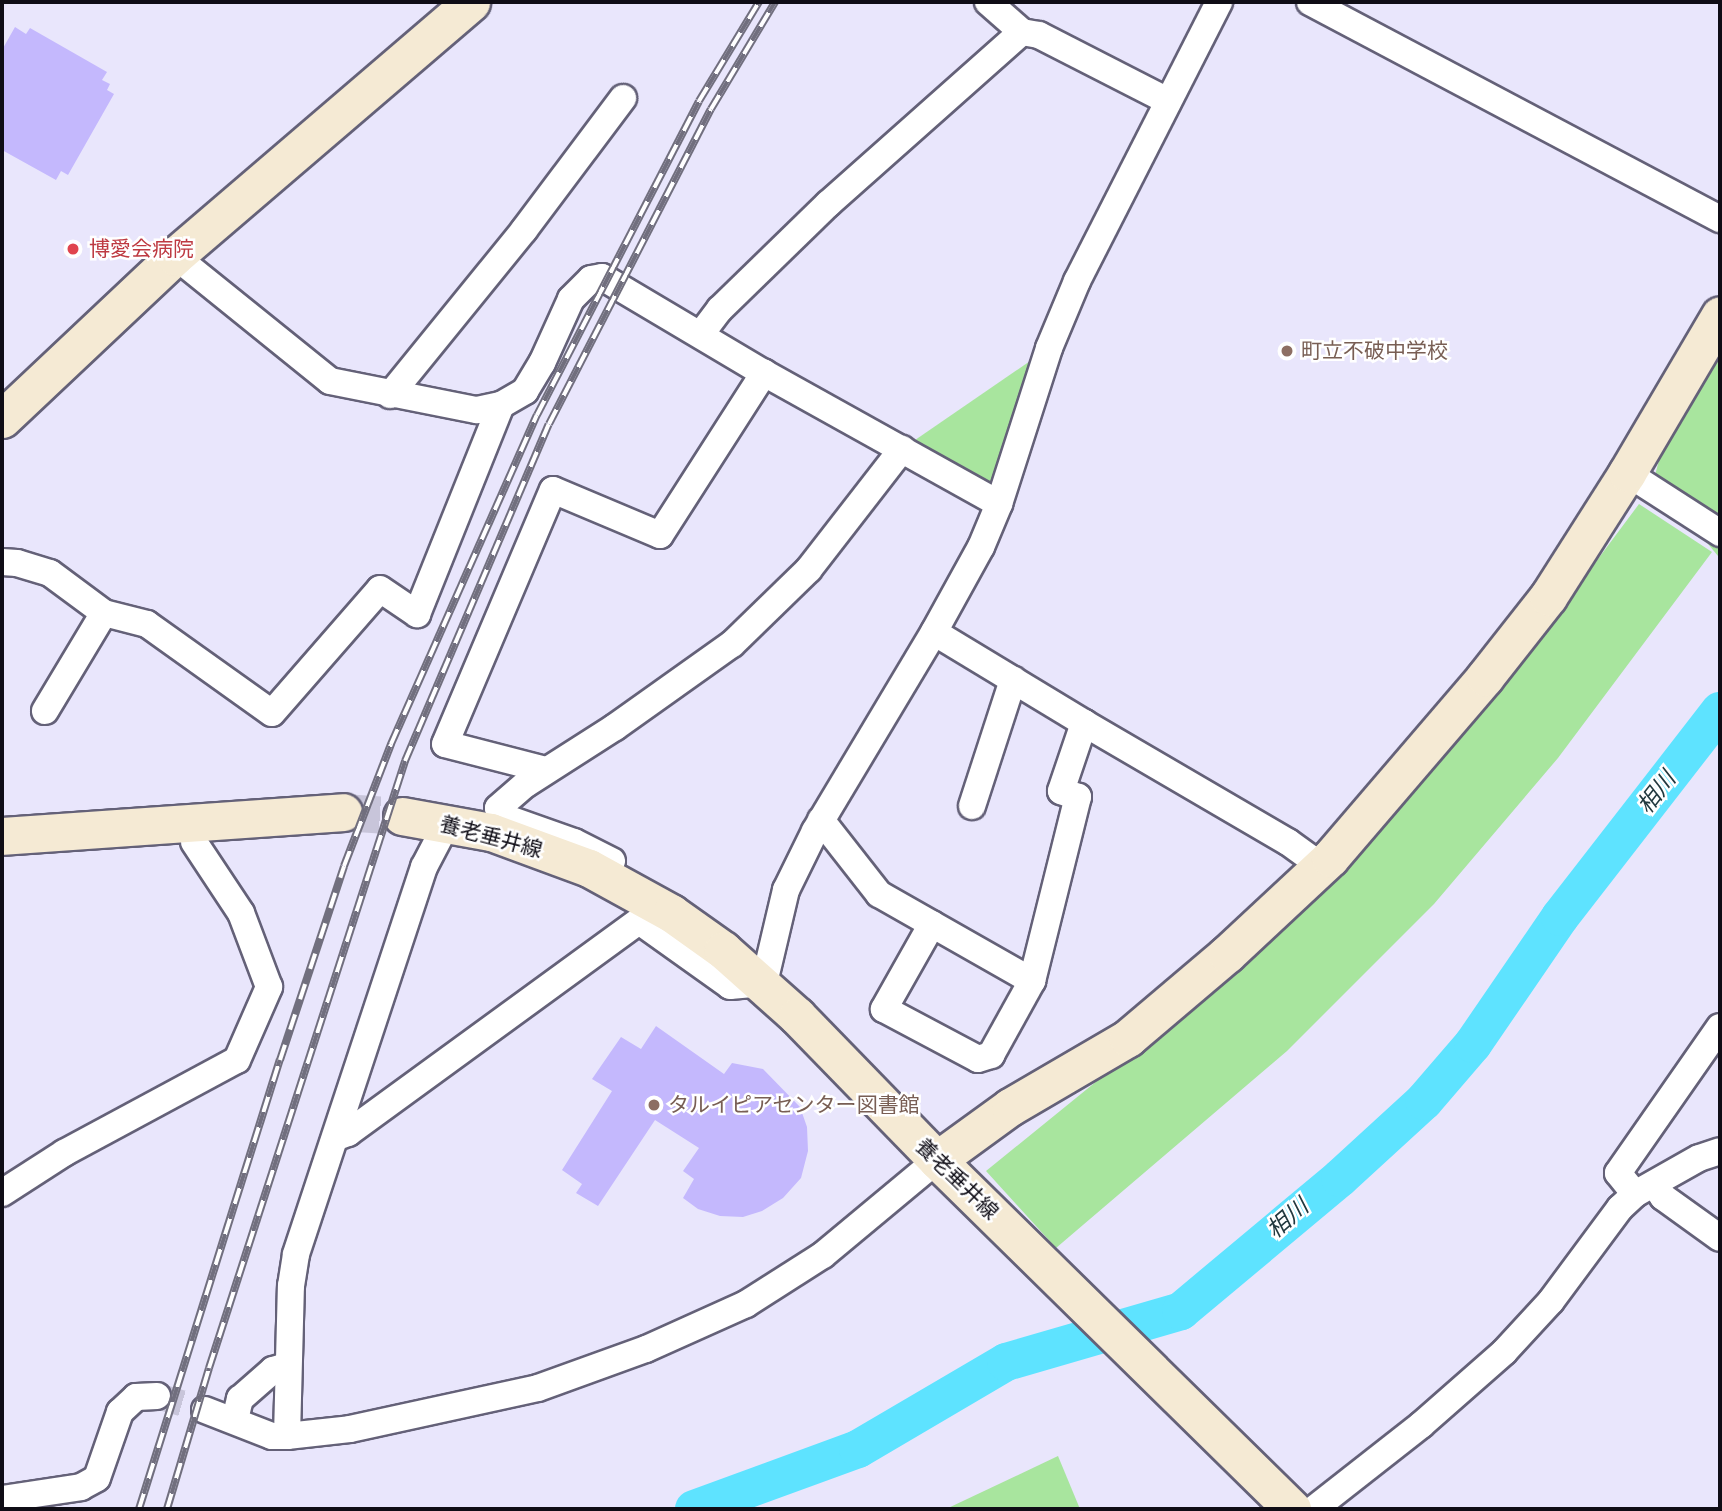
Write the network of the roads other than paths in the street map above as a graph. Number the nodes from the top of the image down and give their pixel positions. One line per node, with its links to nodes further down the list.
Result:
1 (471, 2): 9 (street)
2 (988, 2): 5 (street)
3 (1219, 2): 7 (street)
4 (1310, 2): 8 (street)
5 (1022, 32): 7 (street); 11 (street)
6 (623, 98): 13 (street)
7 (1168, 101): 18 (street)
8 (1720, 219)
9 (176, 256): 13 (street); 15 (street)
10 (1720, 315): 17 (street)
11 (701, 334): 12 (street); 14 (street)
12 (764, 373): 16 (street); 26 (street)
13 (390, 395): 14 (street)
14 (501, 405): 21 (street)
15 (2, 419)
16 (902, 449): 18 (street); 26 (street)
17 (1637, 479): 19 (street); 34 (street)
18 (999, 503): 22 (street)
19 (1720, 533)
20 (2, 562): 21 (street)
21 (104, 613): 24 (street)
22 (934, 632): 23 (street); 30 (street)
23 (1013, 680): 25 (street); 27 (street)
24 (45, 711)
25 (1084, 723): 34 (street); 37 (street)
26 (547, 770): 35 (street)
27 (972, 806)
28 (343, 812): 32 (street)
29 (401, 816): 31 (street, 養老垂井線)
30 (821, 821): 36 (street); 38 (street)
31 (447, 823): 38 (street, 養老垂井線); 40 (street)
32 (2, 836)
33 (194, 842): 44 (street)
34 (1321, 866): 42 (street)
35 (646, 879)
36 (932, 924): 37 (street); 37 (street)
37 (1032, 981)
38 (764, 983): 40 (street); 42 (street, 養老垂井線)
39 (1720, 1027): 43 (street)
40 (337, 1137): 46 (street)
41 (1720, 1151): 43 (street)
42 (937, 1160): 50 (street); 51 (street, 養老垂井線)
43 (1645, 1189): 45 (street); 53 (street)
44 (2, 1193)
45 (1720, 1238)
46 (288, 1366): 49 (street); 50 (street)
47 (157, 1396): 52 (street)
48 (205, 1410): 49 (street)
49 (235, 1420): 50 (street)
50 (287, 1436)
51 (1281, 1498)
52 (2, 1499)
53 (1314, 1509)

